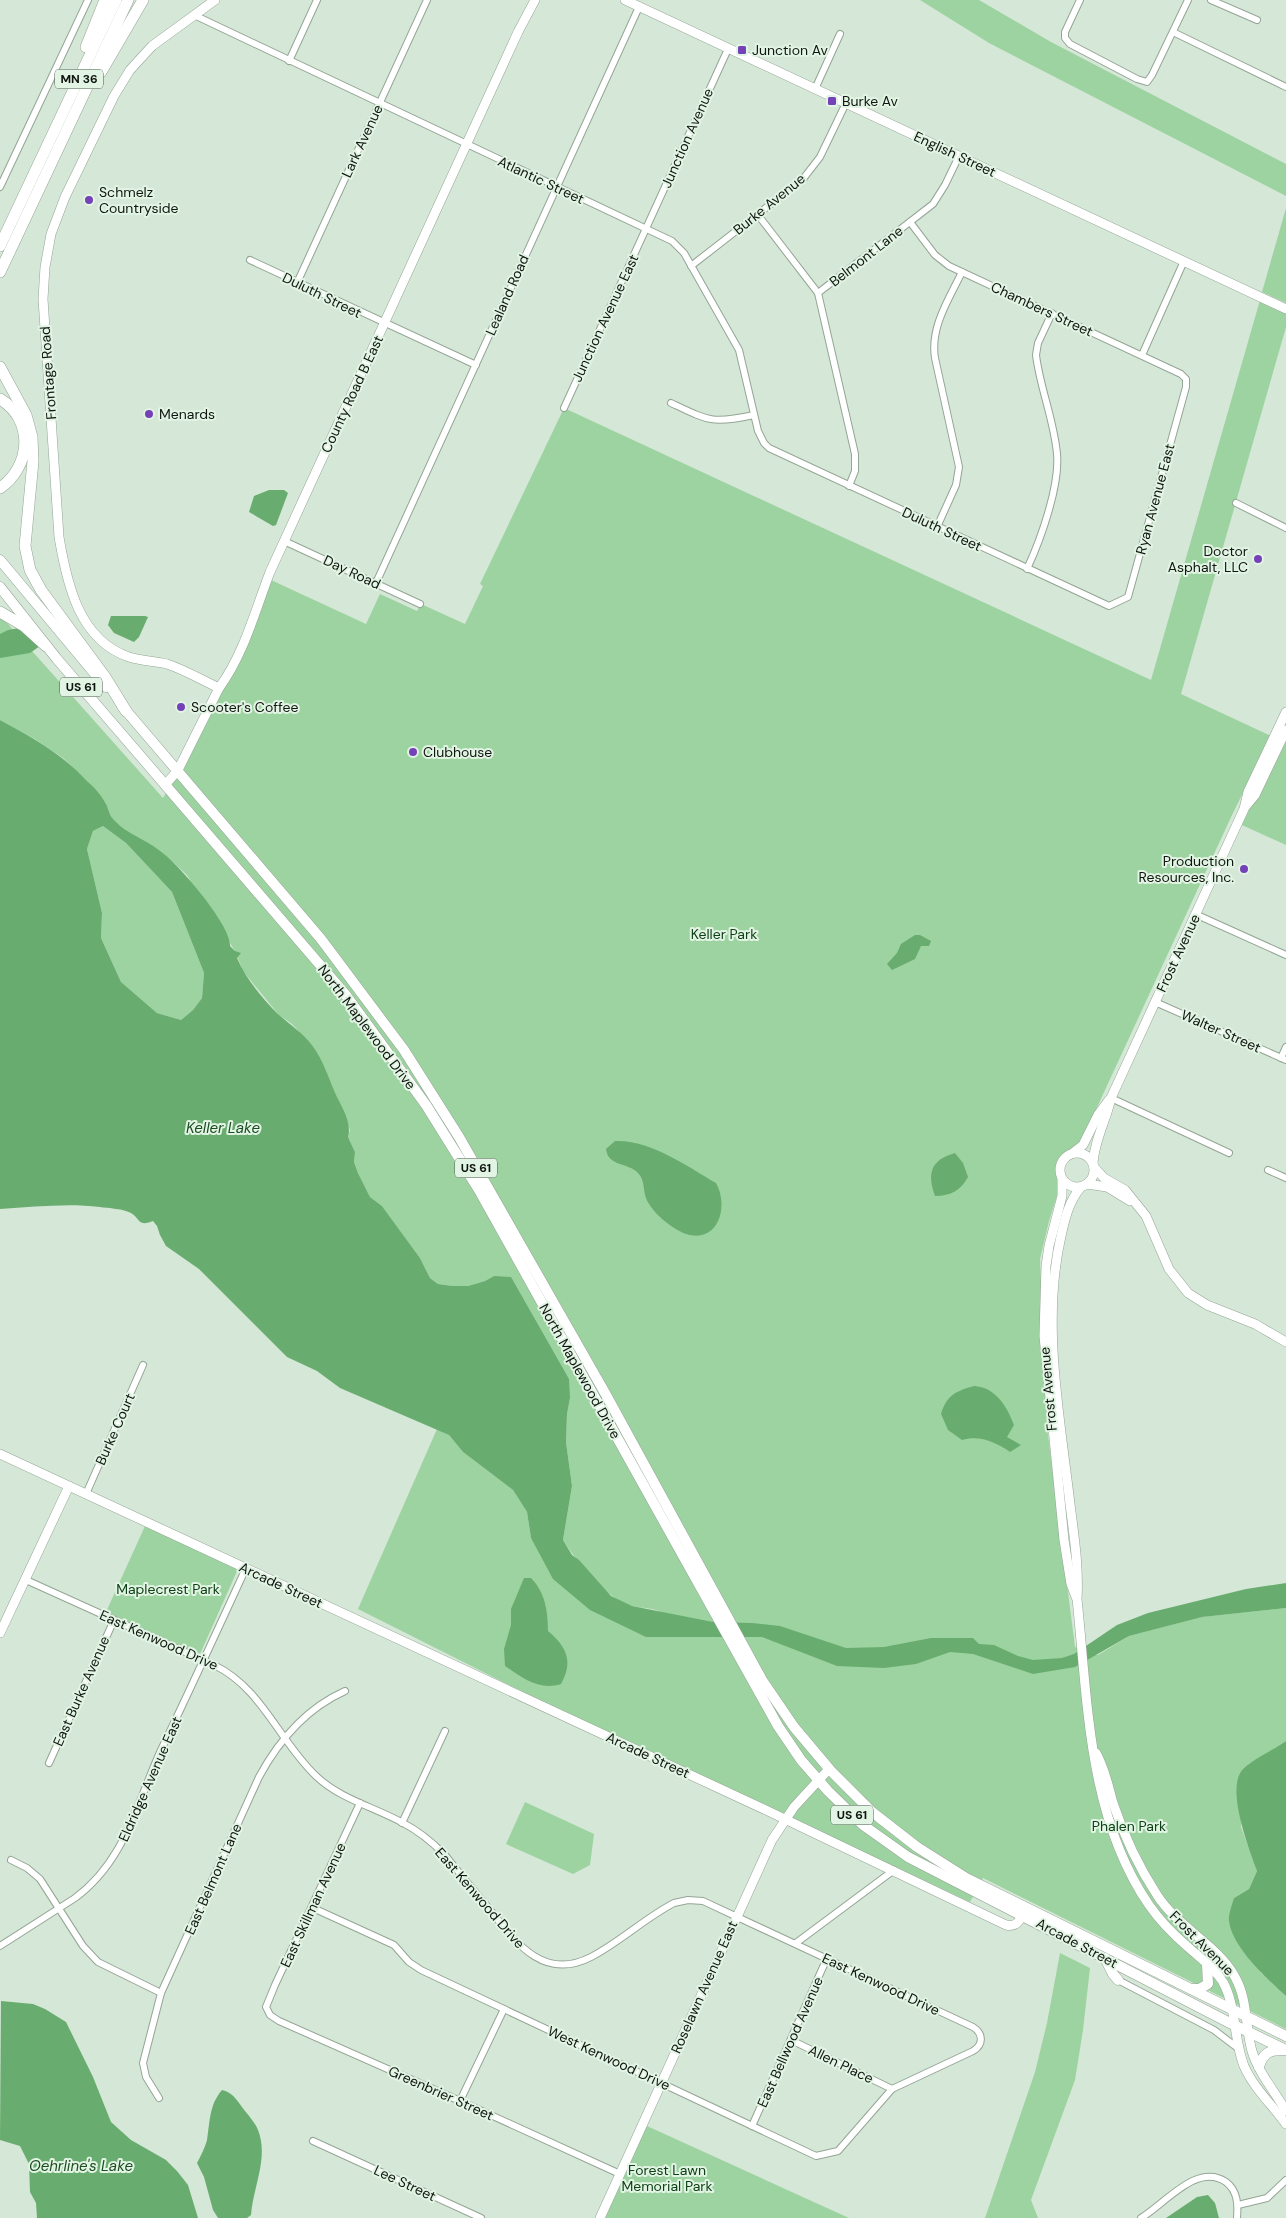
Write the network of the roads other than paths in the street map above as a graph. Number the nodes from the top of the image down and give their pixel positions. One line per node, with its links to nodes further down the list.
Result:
1 (88, 0): 31 (street)
2 (105, 0): 28 (highway)
3 (116, 0): 28 (highway, MN 36)
4 (128, 0): 25 (highway, MN 36)
5 (143, 0): 25 (highway)
6 (214, 0): 15 (street, Frontage Road)
7 (317, 0): 20 (street)
8 (427, 0): 23 (street, Lark Avenue)
9 (534, 0): 26 (street, County Road B East)
10 (624, 0): 14 (street, English Street)
11 (1080, 0): 17 (street)
12 (1188, 0): 17 (street)
13 (1211, 0): 16 (street)
14 (638, 7): 19 (street, English Street); 30 (street, Lealand Road)
15 (194, 15): 20 (street, Atlantic Street); 72 (street, Frontage Road)
16 (1257, 20)
17 (1173, 32): 21 (street)
18 (840, 34): 22 (street)
19 (728, 49): 22 (street, English Street); 34 (street, Junction Avenue)
20 (289, 61): 23 (street, Atlantic Street)
21 (1286, 87)
22 (815, 89): 24 (street, English Street)
23 (380, 103): 26 (street, Atlantic Street); 44 (street, Lark Avenue)
24 (846, 104): 27 (street, English Street); 32 (street, Burke Avenue)
25 (75, 114): 36 (highway, MN 36)
26 (466, 145): 30 (street, Atlantic Street); 48 (street, County Road B East)
27 (959, 156): 33 (street, Belmont Lane); 39 (street, English Street)
28 (42, 158): 29 (highway, MN 36)
29 (35, 172): 35 (highway); 37 (highway, MN 36)
30 (556, 187): 34 (street, Atlantic Street); 50 (street, Lealand Road)
31 (0, 188)
32 (758, 215): 40 (street, Burke Avenue); 45 (street)
33 (910, 222): 42 (street, Chambers Street); 45 (street, Belmont Lane)
34 (646, 228): 40 (street, Atlantic Street); 55 (street, Junction Avenue East)
35 (0, 232)
36 (13, 243): 41 (highway, MN 36); 43 (highway)
37 (0, 246)
38 (250, 260): 44 (street, Duluth Street)
39 (1184, 261): 46 (street, English Street); 49 (street)
40 (691, 266): 56 (street, Atlantic Street)
41 (0, 272)
42 (962, 272): 47 (street, Chambers Street); 61 (street)
43 (0, 281)
44 (297, 283): 48 (street, Duluth Street)
45 (818, 293): 58 (street, Belmont Lane)
46 (1286, 309)
47 (1052, 313): 49 (street, Chambers Street); 65 (street)
48 (384, 324): 50 (street, Duluth Street); 63 (street, County Road B East)
49 (1142, 355): 52 (street, Chambers Street)
50 (476, 366): 66 (street, Lealand Road)
51 (0, 367): 73 (highway)
52 (1186, 379): 69 (street, Ryan Avenue East)
53 (0, 399): 59 (highway)
54 (671, 403): 56 (street)
55 (564, 408)
56 (754, 414): 57 (street, Atlantic Street)
57 (775, 452): 58 (street, Duluth Street)
58 (849, 486): 61 (street, Duluth Street)
59 (0, 488)
60 (1236, 503): 62 (street)
61 (938, 527): 65 (street, Duluth Street)
62 (1286, 528)
63 (284, 541): 66 (street, Day Road); 72 (street, County Road B East)
64 (0, 560): 73 (main road, US 61)
65 (1027, 568): 69 (street, Duluth Street)
66 (376, 584): 68 (street, Day Road)
67 (0, 587): 71 (main road, US 61)
68 (420, 604)
69 (1109, 606)
70 (0, 612): 71 (highway)
71 (46, 646): 77 (main road, US 61)
72 (219, 688): 76 (street, County Road B East)
73 (126, 711): 76 (main road, US 61)
74 (1286, 712): 78 (street, Frost Avenue)
75 (1286, 730): 78 (street, Frost Avenue)
76 (178, 770): 77 (street, County Road B East); 101 (main road, North Maplewood Drive / US 61)
77 (166, 784): 101 (main road, North Maplewood Drive / US 61)
78 (1244, 809): 79 (street, Frost Avenue)
79 (1195, 914): 80 (street); 81 (street, Frost Avenue)
80 (1286, 955)
81 (1155, 1002): 83 (street, Walter Street); 84 (street, Frost Avenue)
82 (1286, 1047): 83 (street)
83 (1284, 1059)
84 (1111, 1098): 85 (street, Frost Avenue); 86 (street); 87 (street, Frost Avenue)
85 (1072, 1153): 87 (street); 90 (street)
86 (1229, 1153)
87 (1094, 1165): 91 (street); 92 (street)
88 (1268, 1170): 89 (street)
89 (1286, 1178)
90 (1062, 1180): 91 (street); 100 (street, Frost Avenue)
91 (1084, 1186): 92 (street); 100 (street, Frost Avenue)
92 (1137, 1205): 93 (street)
93 (1286, 1342)
94 (143, 1365): 97 (street, Burke Court)
95 (0, 1454): 96 (street, Arcade Street)
96 (69, 1486): 97 (street, Arcade Street); 99 (street)
97 (86, 1494): 98 (street, Arcade Street)
98 (246, 1568): 105 (street, Eldridge Avenue East); 114 (street, Arcade Street)
99 (26, 1580): 102 (street, East Kenwood Drive); 103 (street)
100 (1077, 1599): 109 (street, Frost Avenue)
101 (715, 1602): 104 (main road, North Maplewood Drive / US 61)
102 (114, 1620): 105 (street, East Kenwood Drive); 110 (street, East Burke Avenue)
103 (0, 1633)
104 (744, 1656): 111 (main road, North Maplewood Drive / US 61); 112 (main road, North Maplewood Drive / US 61)
105 (204, 1660): 108 (street, East Kenwood Drive); 118 (street, Eldridge Avenue East)
106 (345, 1691): 108 (street, East Belmont Lane)
107 (445, 1731): 115 (street)
108 (285, 1738): 113 (street, East Kenwood Drive); 129 (street, East Belmont Lane)
109 (1094, 1750): 126 (street, Frost Avenue); 133 (street, Frost Avenue)
110 (49, 1763)
111 (829, 1769): 112 (street, Roselawn Avenue East); 120 (main road, North Maplewood Drive / US 61)
112 (818, 1780): 114 (street, Roselawn Avenue East); 120 (main road, North Maplewood Drive / US 61)
113 (360, 1803): 115 (street, East Kenwood Drive); 119 (street, East Skillman Avenue)
114 (784, 1818): 117 (street, Arcade Street); 121 (street, Roselawn Avenue East)
115 (402, 1822): 121 (street, East Kenwood Drive)
116 (11, 1860): 118 (street)
117 (894, 1870): 120 (street, Arcade Street); 122 (street)
118 (60, 1908): 123 (street, Eldridge Avenue East); 129 (street)
119 (312, 1908): 130 (street, East Skillman Avenue); 131 (street, West Kenwood Drive)
120 (1024, 1911): 124 (main road, Arcade Street / US 61)
121 (737, 1916): 122 (street, East Kenwood Drive); 141 (street, Roselawn Avenue East)
122 (796, 1943): 125 (street, East Kenwood Drive)
123 (0, 1946)
124 (1102, 1953): 127 (main road); 128 (main road, Arcade Street / US 61); 134 (main road, Arcade Street / US 61)
125 (828, 1958): 137 (street, East Bellwood Avenue); 142 (street, East Kenwood Drive)
126 (1207, 1964): 128 (main road); 132 (street, Frost Avenue)
127 (1118, 1980): 138 (street)
128 (1189, 1989): 132 (main road, Arcade Street / US 61)
129 (161, 1992): 143 (street, East Belmont Lane)
130 (266, 2007): 144 (street, Greenbrier Street)
131 (504, 2009): 141 (street, West Kenwood Drive); 144 (street)
132 (1234, 2010): 133 (main road, Arcade Street / US 61); 134 (street, Frost Avenue)
133 (1246, 2017): 135 (street, Frost Avenue); 136 (main road, Arcade Street / US 61)
134 (1236, 2026): 135 (main road, Arcade Street / US 61); 138 (street, Frost Avenue)
135 (1248, 2032): 139 (main road, Arcade Street / US 61); 140 (street, Frost Avenue)
136 (1286, 2036)
137 (791, 2040): 142 (street, Allen Place); 147 (street, East Bellwood Avenue)
138 (1239, 2049): 146 (street, Frost Avenue)
139 (1286, 2050): 140 (main road)
140 (1259, 2067): 145 (street, Frost Avenue)
141 (661, 2083): 147 (street, West Kenwood Drive); 149 (street, Roselawn Avenue East)
142 (892, 2089): 147 (street, West Kenwood Drive)
143 (159, 2098)
144 (460, 2101): 149 (street, Greenbrier Street)
145 (1286, 2110)
146 (1286, 2124)
147 (752, 2126)
148 (313, 2141): 152 (street, Lee Street)
149 (620, 2174): 153 (street, Roselawn Avenue East)
150 (1286, 2180): 151 (street)
151 (1238, 2205): 154 (street); 155 (street)
152 (481, 2218)
153 (600, 2218)
154 (1142, 2218)
155 (1237, 2218)

